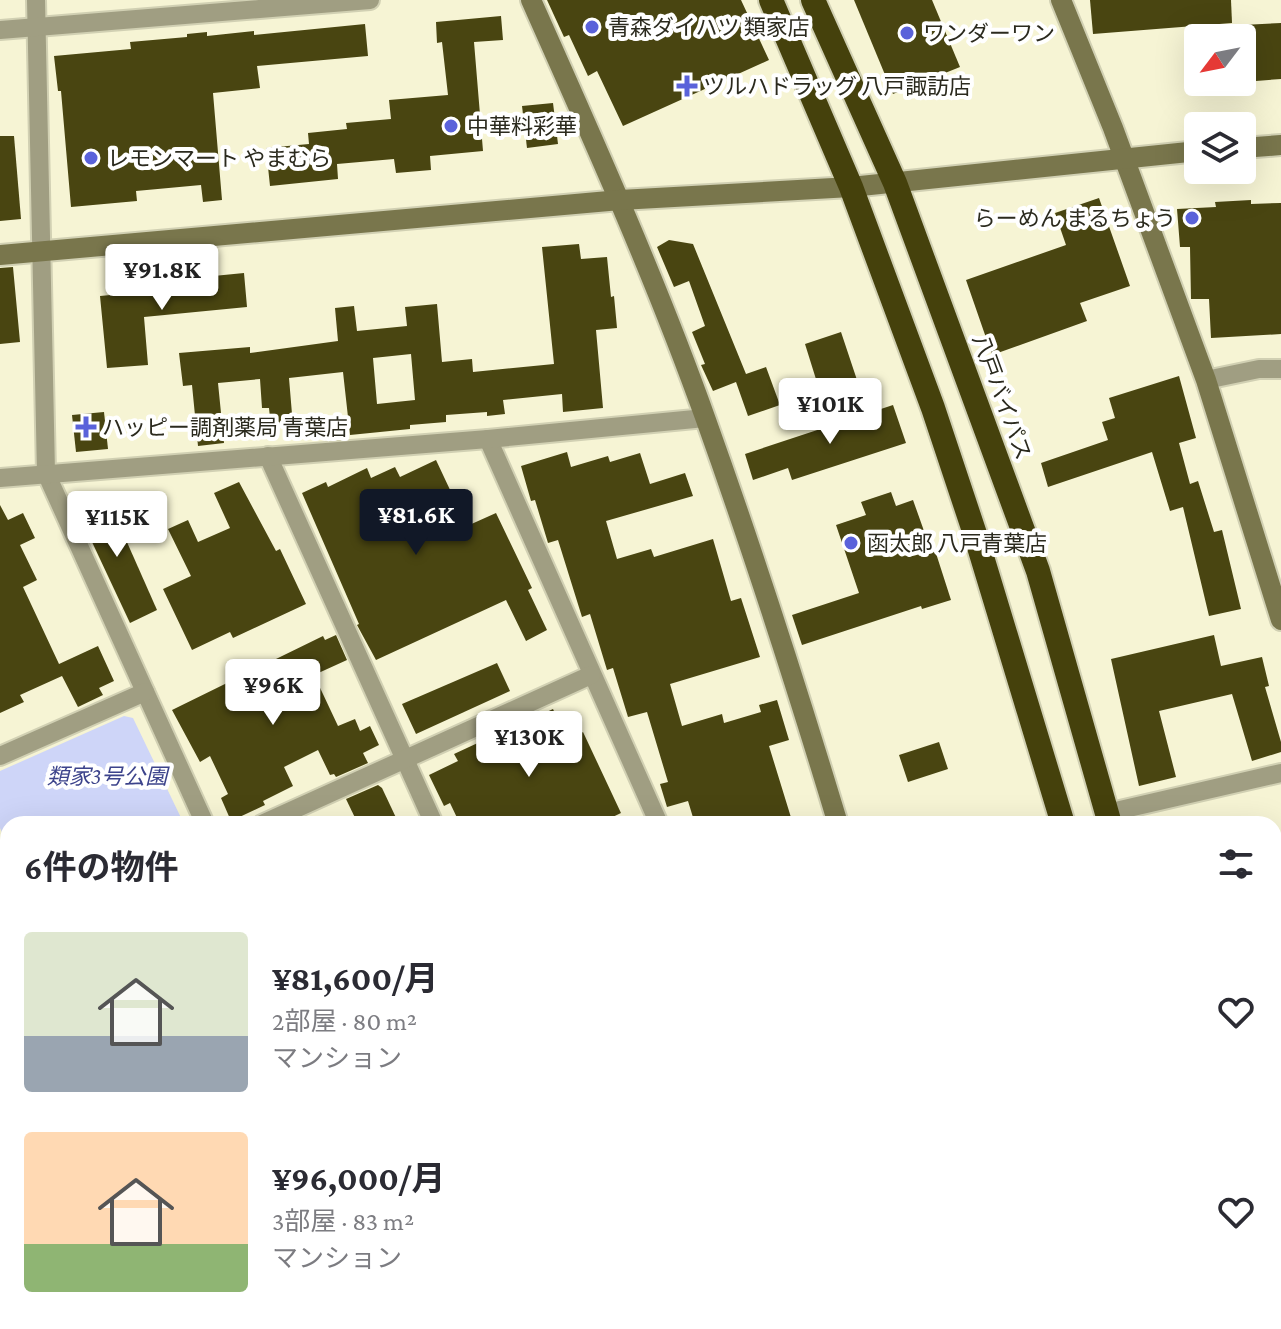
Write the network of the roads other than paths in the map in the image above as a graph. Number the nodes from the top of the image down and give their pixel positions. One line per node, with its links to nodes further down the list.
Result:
1 (36, 0): 8 (street)
2 (370, 0): 7 (street)
3 (531, 0): 16 (street)
4 (771, 0): 15 (highway)
5 (813, 0): 14 (highway, 八戸バイパス)
6 (1061, 0): 13 (street)
7 (233, 5): 8 (street)
8 (37, 27): 9 (street); 17 (street)
9 (0, 30)
10 (1281, 145): 11 (street)
11 (1256, 147)
12 (1184, 152): 13 (street)
13 (1124, 157): 14 (street); 20 (street)
14 (895, 183): 15 (street); 38 (highway, 八戸バイパス)
15 (851, 187): 16 (street); 37 (highway)
16 (620, 200): 17 (street); 21 (street)
17 (40, 252): 18 (street); 24 (street)
18 (0, 255)
19 (1281, 369): 20 (street)
20 (1206, 380): 26 (street)
21 (705, 418): 22 (street); 36 (street)
22 (488, 439): 23 (street); 27 (street)
23 (268, 456): 24 (street); 30 (street)
24 (46, 473): 25 (street); 28 (street)
25 (0, 478)
26 (1281, 620)
27 (591, 675): 30 (street); 35 (street)
28 (145, 692): 29 (street); 32 (street)
29 (0, 756)
30 (405, 760): 33 (street); 34 (street)
31 (1281, 773): 39 (street)
32 (201, 816)
33 (280, 816)
34 (430, 816)
35 (655, 816)
36 (836, 816)
37 (1061, 816)
38 (1108, 816)
39 (1117, 816)

